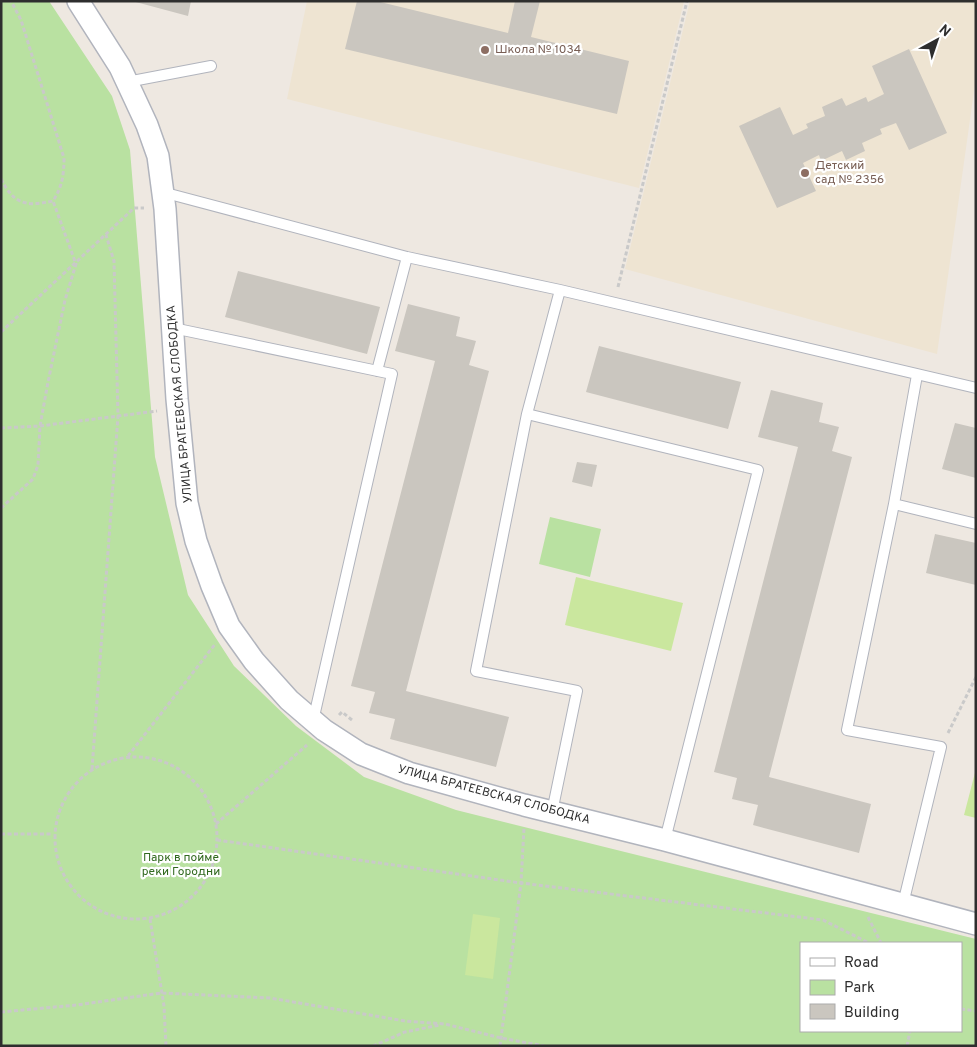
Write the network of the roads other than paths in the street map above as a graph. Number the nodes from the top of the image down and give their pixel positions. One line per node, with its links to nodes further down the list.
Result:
1 (78, 1): 3 (street, УЛИЦА БРАТЕЕВСКАЯ СЛОБОДКА)
2 (211, 66): 3 (lane)
3 (127, 82): 4 (street, УЛИЦА БРАТЕЕВСКАЯ СЛОБОДКА)
4 (163, 200): 5 (lane); 7 (street, УЛИЦА БРАТЕЕВСКАЯ СЛОБОДКА)
5 (407, 256): 6 (lane); 8 (lane)
6 (560, 290): 9 (lane); 11 (lane)
7 (173, 328): 8 (lane); 14 (street, УЛИЦА БРАТЕЕВСКАЯ СЛОБОДКА)
8 (377, 371): 14 (lane)
9 (917, 375): 10 (lane); 12 (lane)
10 (976, 388)
11 (527, 414): 15 (lane); 16 (lane)
12 (894, 504): 13 (lane); 17 (lane)
13 (976, 524)
14 (313, 721): 15 (street, УЛИЦА БРАТЕЕВСКАЯ СЛОБОДКА)
15 (552, 812): 16 (street, УЛИЦА БРАТЕЕВСКАЯ СЛОБОДКА)
16 (666, 840): 17 (street, УЛИЦА БРАТЕЕВСКАЯ СЛОБОДКА)
17 (903, 904): 18 (street, УЛИЦА БРАТЕЕВСКАЯ СЛОБОДКА)
18 (976, 924)

